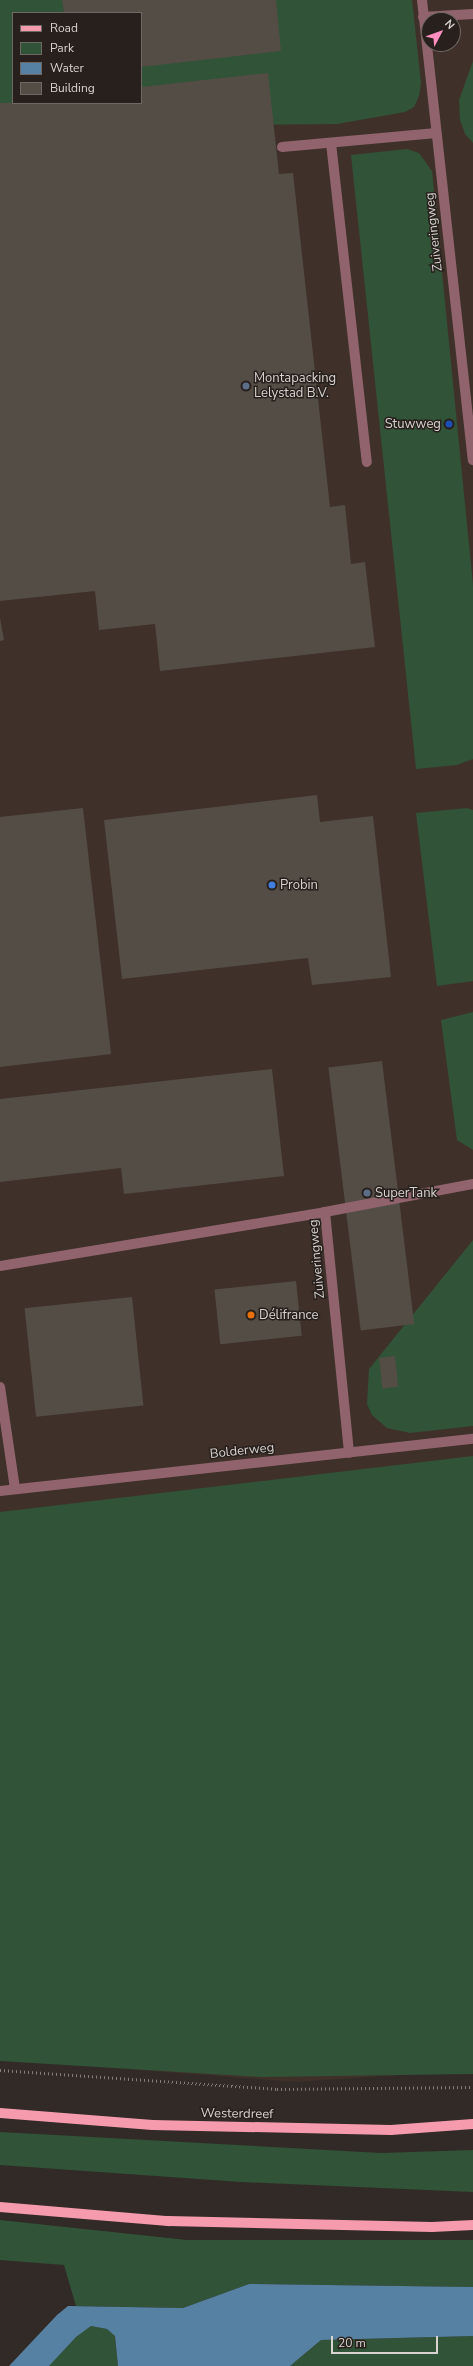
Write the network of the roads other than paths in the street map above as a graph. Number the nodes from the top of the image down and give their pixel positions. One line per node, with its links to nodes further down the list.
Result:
1 (422, 0): 2 (street, Zuiveringweg)
2 (423, 12)
3 (473, 14): 4 (street)
4 (461, 15)
5 (427, 52): 6 (street, Zuiveringweg)
6 (436, 133): 7 (street); 9 (street, Zuiveringweg)
7 (331, 143): 8 (street); 10 (street)
8 (282, 147)
9 (473, 460)
10 (367, 462)
11 (473, 1184): 12 (street, Zuiveringweg)
12 (325, 1212): 13 (street); 16 (street, Zuiveringweg)
13 (0, 1266)
14 (0, 1387): 17 (street)
15 (473, 1439): 16 (street, Bolderweg)
16 (349, 1453): 17 (street, Bolderweg)
17 (15, 1489): 18 (street, Bolderweg)
18 (0, 1491)
19 (0, 2113): 20 (main road, Westerdreef)
20 (473, 2124)
21 (0, 2207): 22 (main road)
22 (473, 2225)

